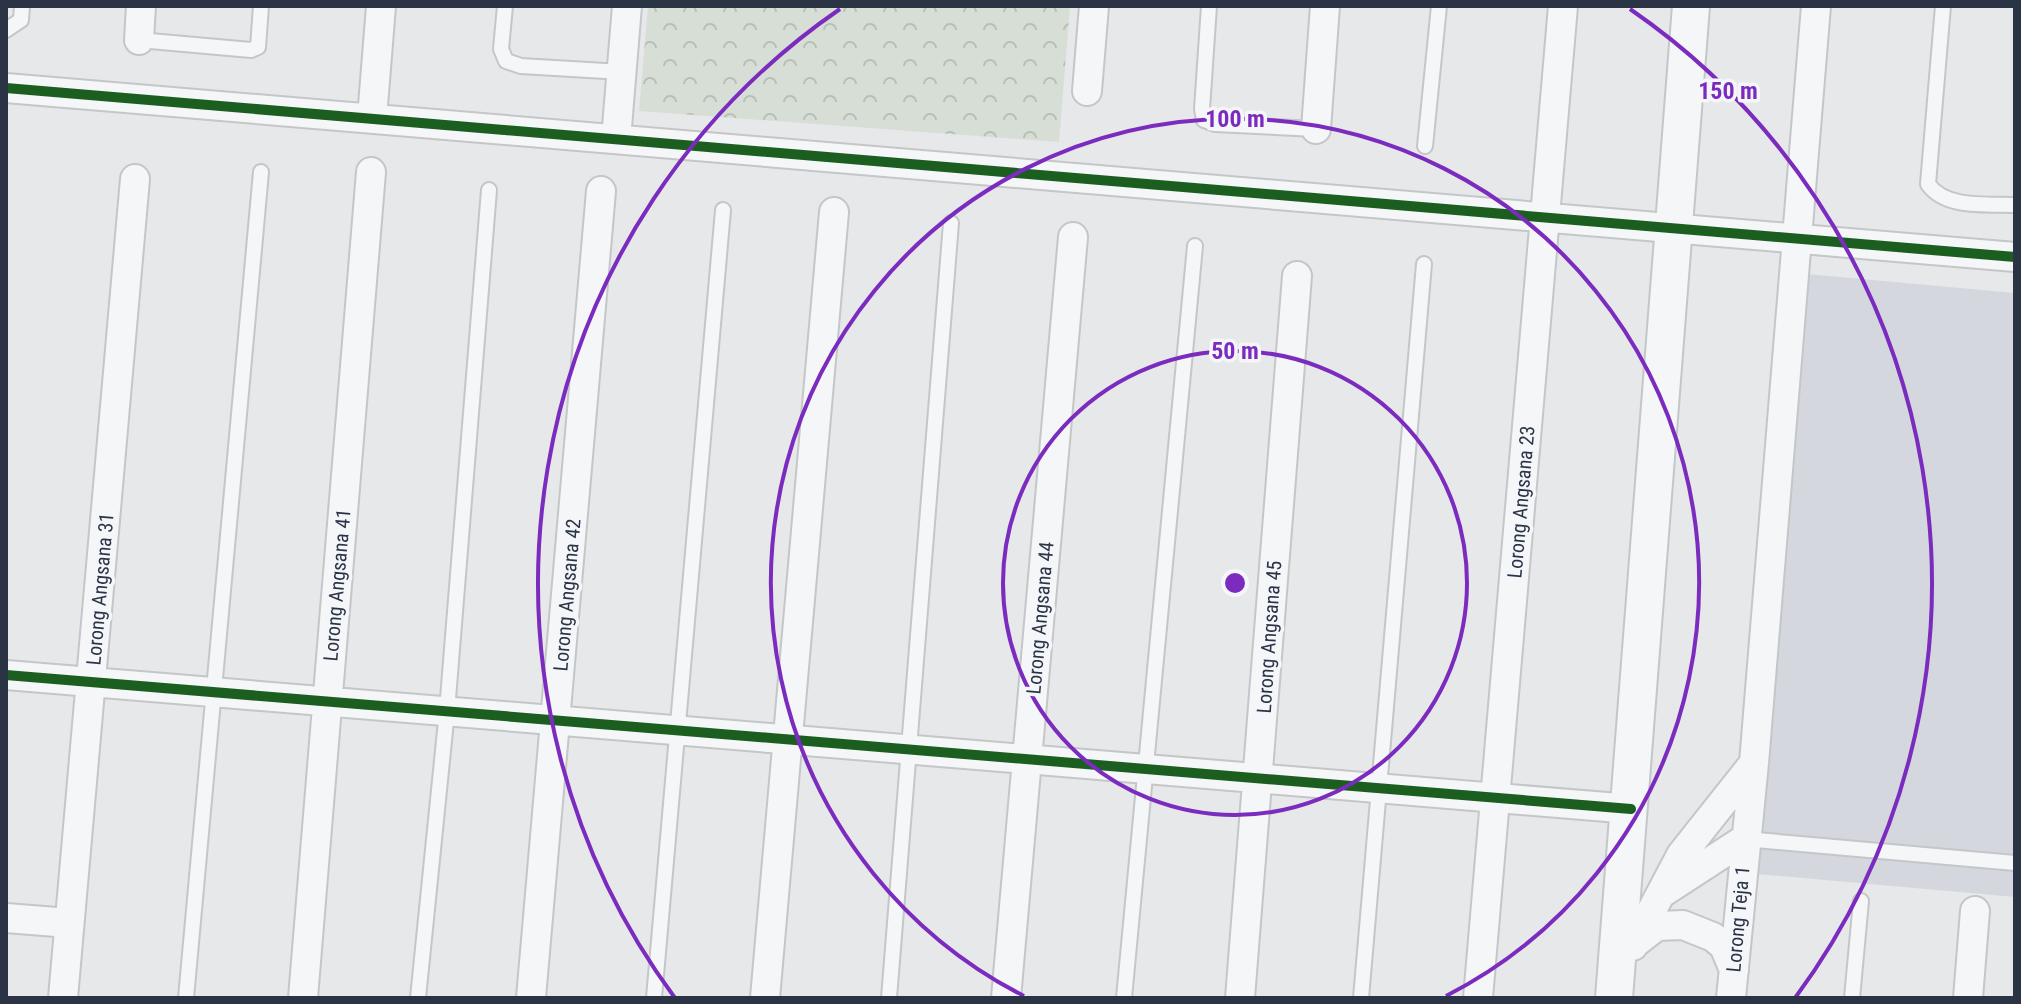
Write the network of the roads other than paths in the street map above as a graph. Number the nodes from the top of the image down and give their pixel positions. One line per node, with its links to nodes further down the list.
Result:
1 (22, 6): 15 (lane)
2 (141, 6): 16 (street)
3 (261, 6): 16 (lane)
4 (381, 6): 20 (street)
5 (505, 6): 17 (lane)
6 (627, 6): 17 (street)
7 (1094, 6): 19 (street)
8 (1209, 6): 21 (lane)
9 (1325, 6): 21 (street)
10 (1439, 6): 23 (lane)
11 (1563, 6): 32 (street, Lorong Angsana 23)
12 (1691, 6): 34 (street)
13 (1816, 6): 36 (street, Lorong Teja 1)
14 (1943, 6): 29 (lane)
15 (6, 30)
16 (139, 40)
17 (622, 72): 22 (street)
18 (6, 88): 20 (street)
19 (1087, 91)
20 (372, 118): 22 (street)
21 (1316, 129)
22 (616, 139): 32 (street)
23 (1425, 146)
24 (261, 172): 43 (lane)
25 (371, 172): 44 (street, Lorong Angsana 41)
26 (135, 179): 42 (street, Lorong Angsana 31)
27 (489, 190): 45 (lane)
28 (601, 191): 46 (street, Lorong Angsana 42)
29 (2015, 205)
30 (723, 210): 47 (lane)
31 (834, 212): 48 (street)
32 (1545, 215): 34 (street); 55 (street, Lorong Angsana 23)
33 (951, 223): 49 (lane)
34 (1671, 226): 36 (street); 56 (street)
35 (1073, 237): 50 (street, Lorong Angsana 44)
36 (1797, 237): 38 (street); 51 (street, Lorong Teja 1)
37 (1195, 246): 52 (lane)
38 (2015, 257)
39 (1424, 264): 54 (lane)
40 (1297, 276): 53 (street, Lorong Angsana 45)
41 (6, 675): 42 (street)
42 (92, 682): 43 (street); 63 (street, Lorong Angsana 31)
43 (215, 692): 44 (street); 67 (lane)
44 (328, 701): 45 (street); 68 (street, Lorong Angsana 41)
45 (447, 711): 46 (street); 69 (lane)
46 (556, 720): 47 (street); 70 (street, Lorong Angsana 42)
47 (680, 731): 48 (street); 71 (lane)
48 (789, 740): 49 (street); 72 (street)
49 (910, 750): 50 (street); 73 (lane)
50 (1028, 760): 52 (street); 74 (street, Lorong Angsana 44)
51 (1754, 763): 57 (street, Lorong Teja 1); 59 (street)
52 (1146, 769): 53 (street); 75 (lane)
53 (1258, 779): 54 (street); 76 (street, Lorong Angsana 45)
54 (1379, 789): 55 (street); 77 (lane)
55 (1496, 798): 56 (street); 78 (street, Lorong Angsana 23)
56 (1631, 809): 64 (street)
57 (1745, 839): 58 (lane); 59 (street); 65 (street, Lorong Teja 1)
58 (2015, 863)
59 (1656, 897): 64 (street)
60 (1861, 901): 79 (lane)
61 (1975, 911): 80 (street)
62 (6, 918): 63 (street)
63 (69, 923): 66 (street, Lorong Angsana 31)
64 (1621, 969): 65 (street)
65 (1732, 984)
66 (63, 998)
67 (186, 998)
68 (303, 998)
69 (418, 998)
70 (531, 998)
71 (654, 998)
72 (765, 998)
73 (889, 998)
74 (1006, 998)
75 (1124, 998)
76 (1240, 998)
77 (1361, 998)
78 (1478, 998)
79 (1852, 998)
80 (1968, 998)

